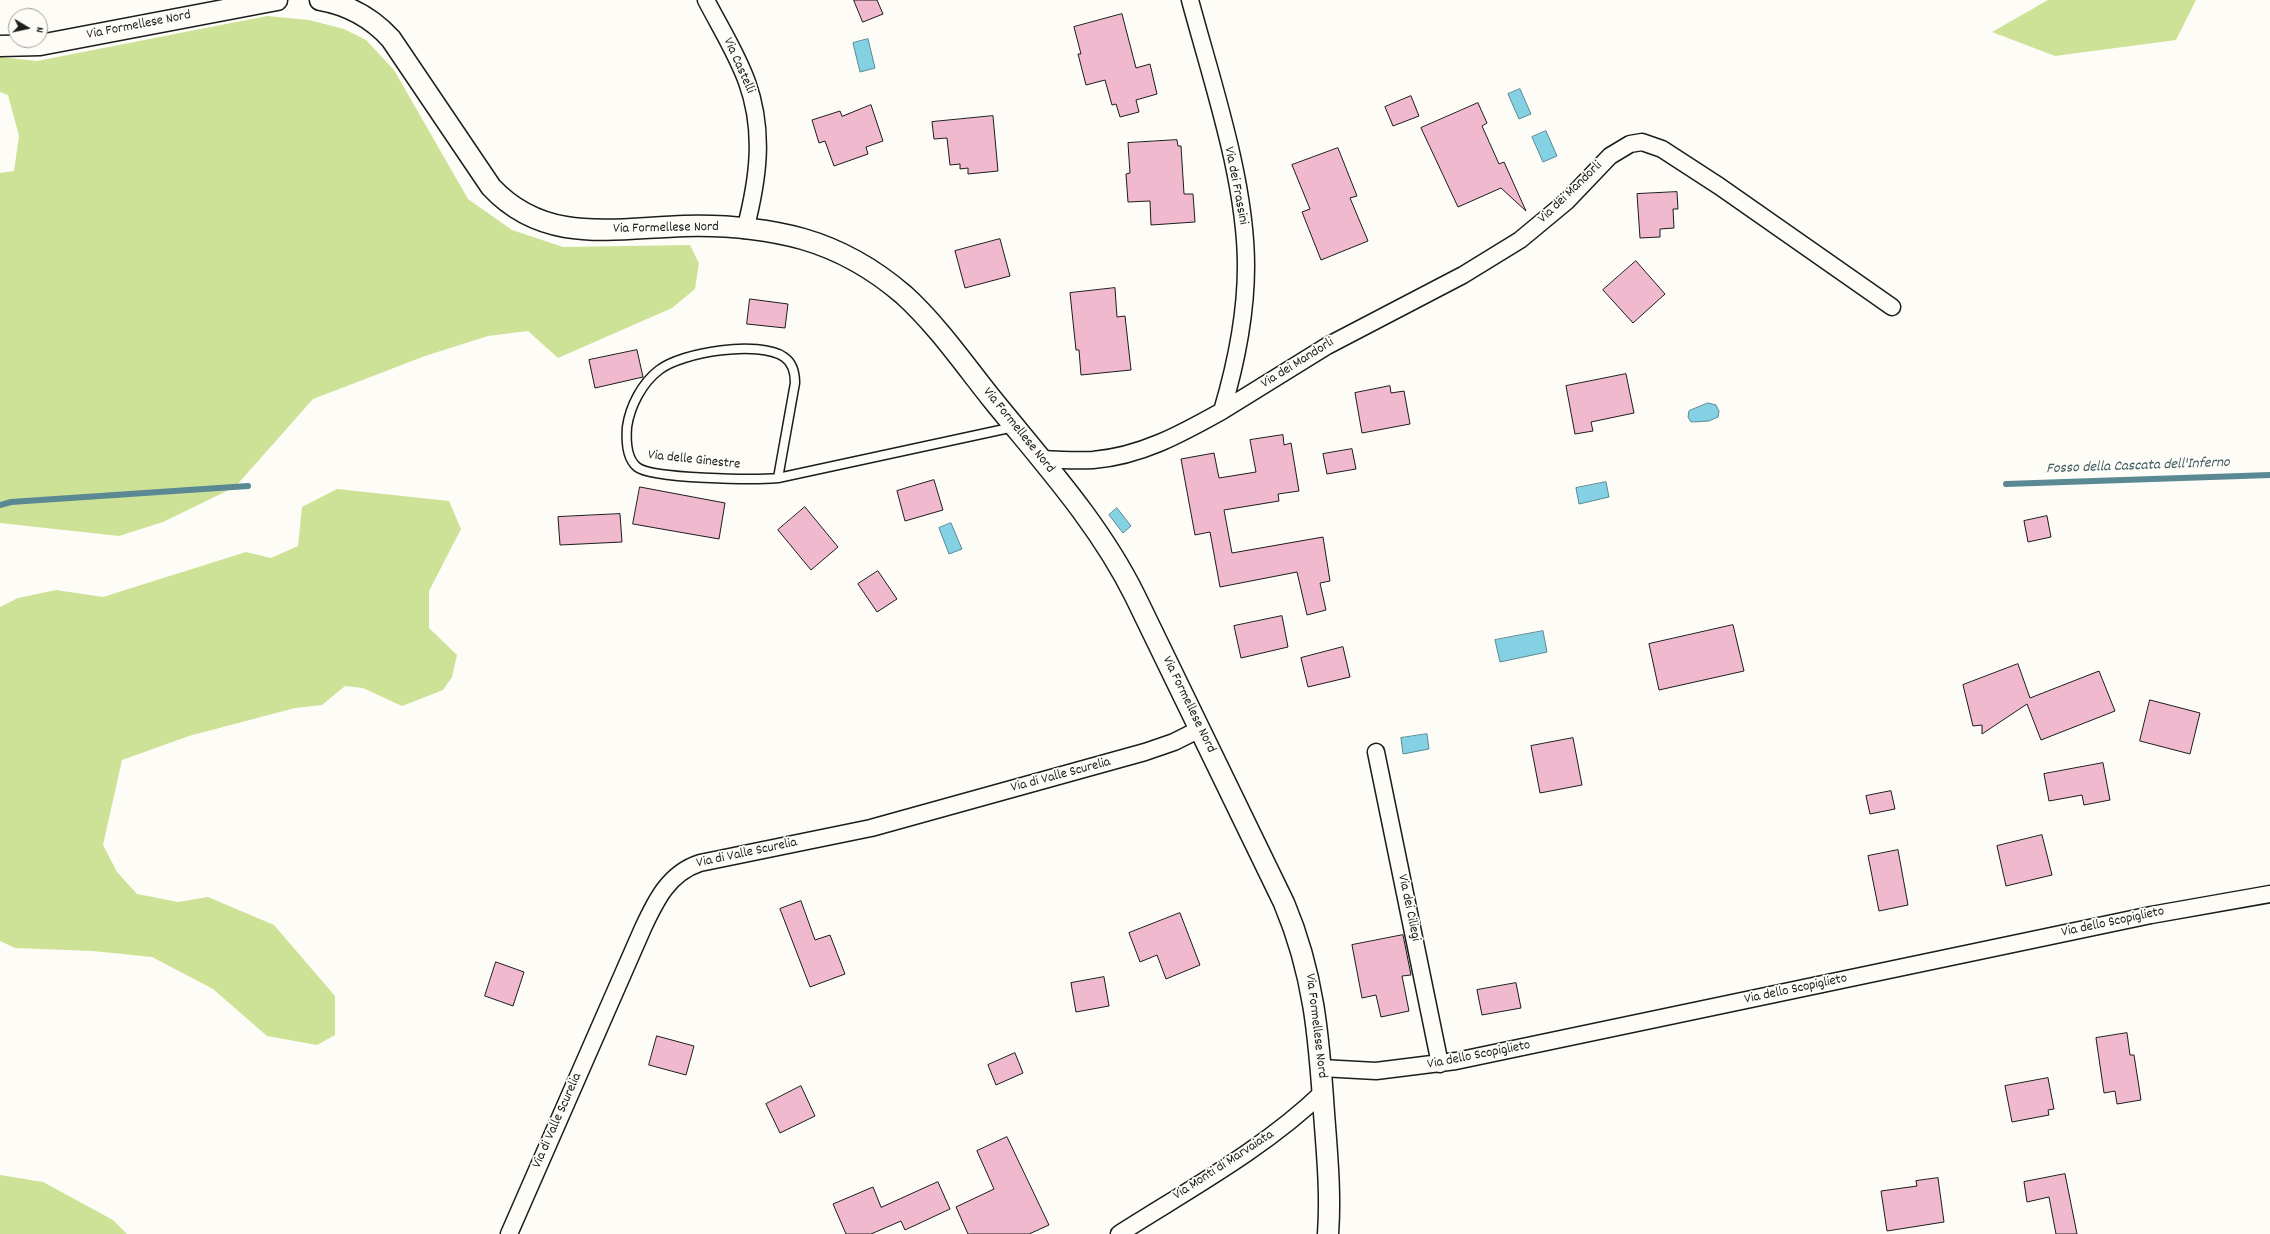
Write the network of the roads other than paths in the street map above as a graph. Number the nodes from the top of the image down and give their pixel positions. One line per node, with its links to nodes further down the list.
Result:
1 (277, 0): 5 (street, Via Formellese Nord)
2 (320, 0): 6 (street, Via Formellese Nord)
3 (706, 0): 6 (street, Via Castelli)
4 (1190, 0): 8 (street, Via dei Frassini)
5 (0, 46)
6 (745, 230): 9 (street, Via Formellese Nord)
7 (1892, 307): 8 (street, Via dei Mandorli)
8 (1222, 411): 10 (street, Via dei Mandorli)
9 (1015, 427): 10 (street, Via Formellese Nord); 11 (lane, Via delle Ginestre)
10 (1041, 459): 12 (street, Via Formellese Nord)
11 (778, 478): 11 (lane, Via delle Ginestre)
12 (1200, 729): 16 (street, Via Formellese Nord); 18 (street, Via di Valle Scurelia)
13 (1376, 752): 15 (street, Via dei Ciliegi)
14 (2270, 894): 15 (street, Via dello Scopiglieto)
15 (1440, 1064): 16 (street, Via dello Scopiglieto)
16 (1321, 1068): 17 (street, Via Formellese Nord)
17 (1323, 1092): 19 (street, Via Monti di Marvaiata); 20 (street, Via Formellese Nord)
18 (509, 1234)
19 (1119, 1234)
20 (1328, 1234)

